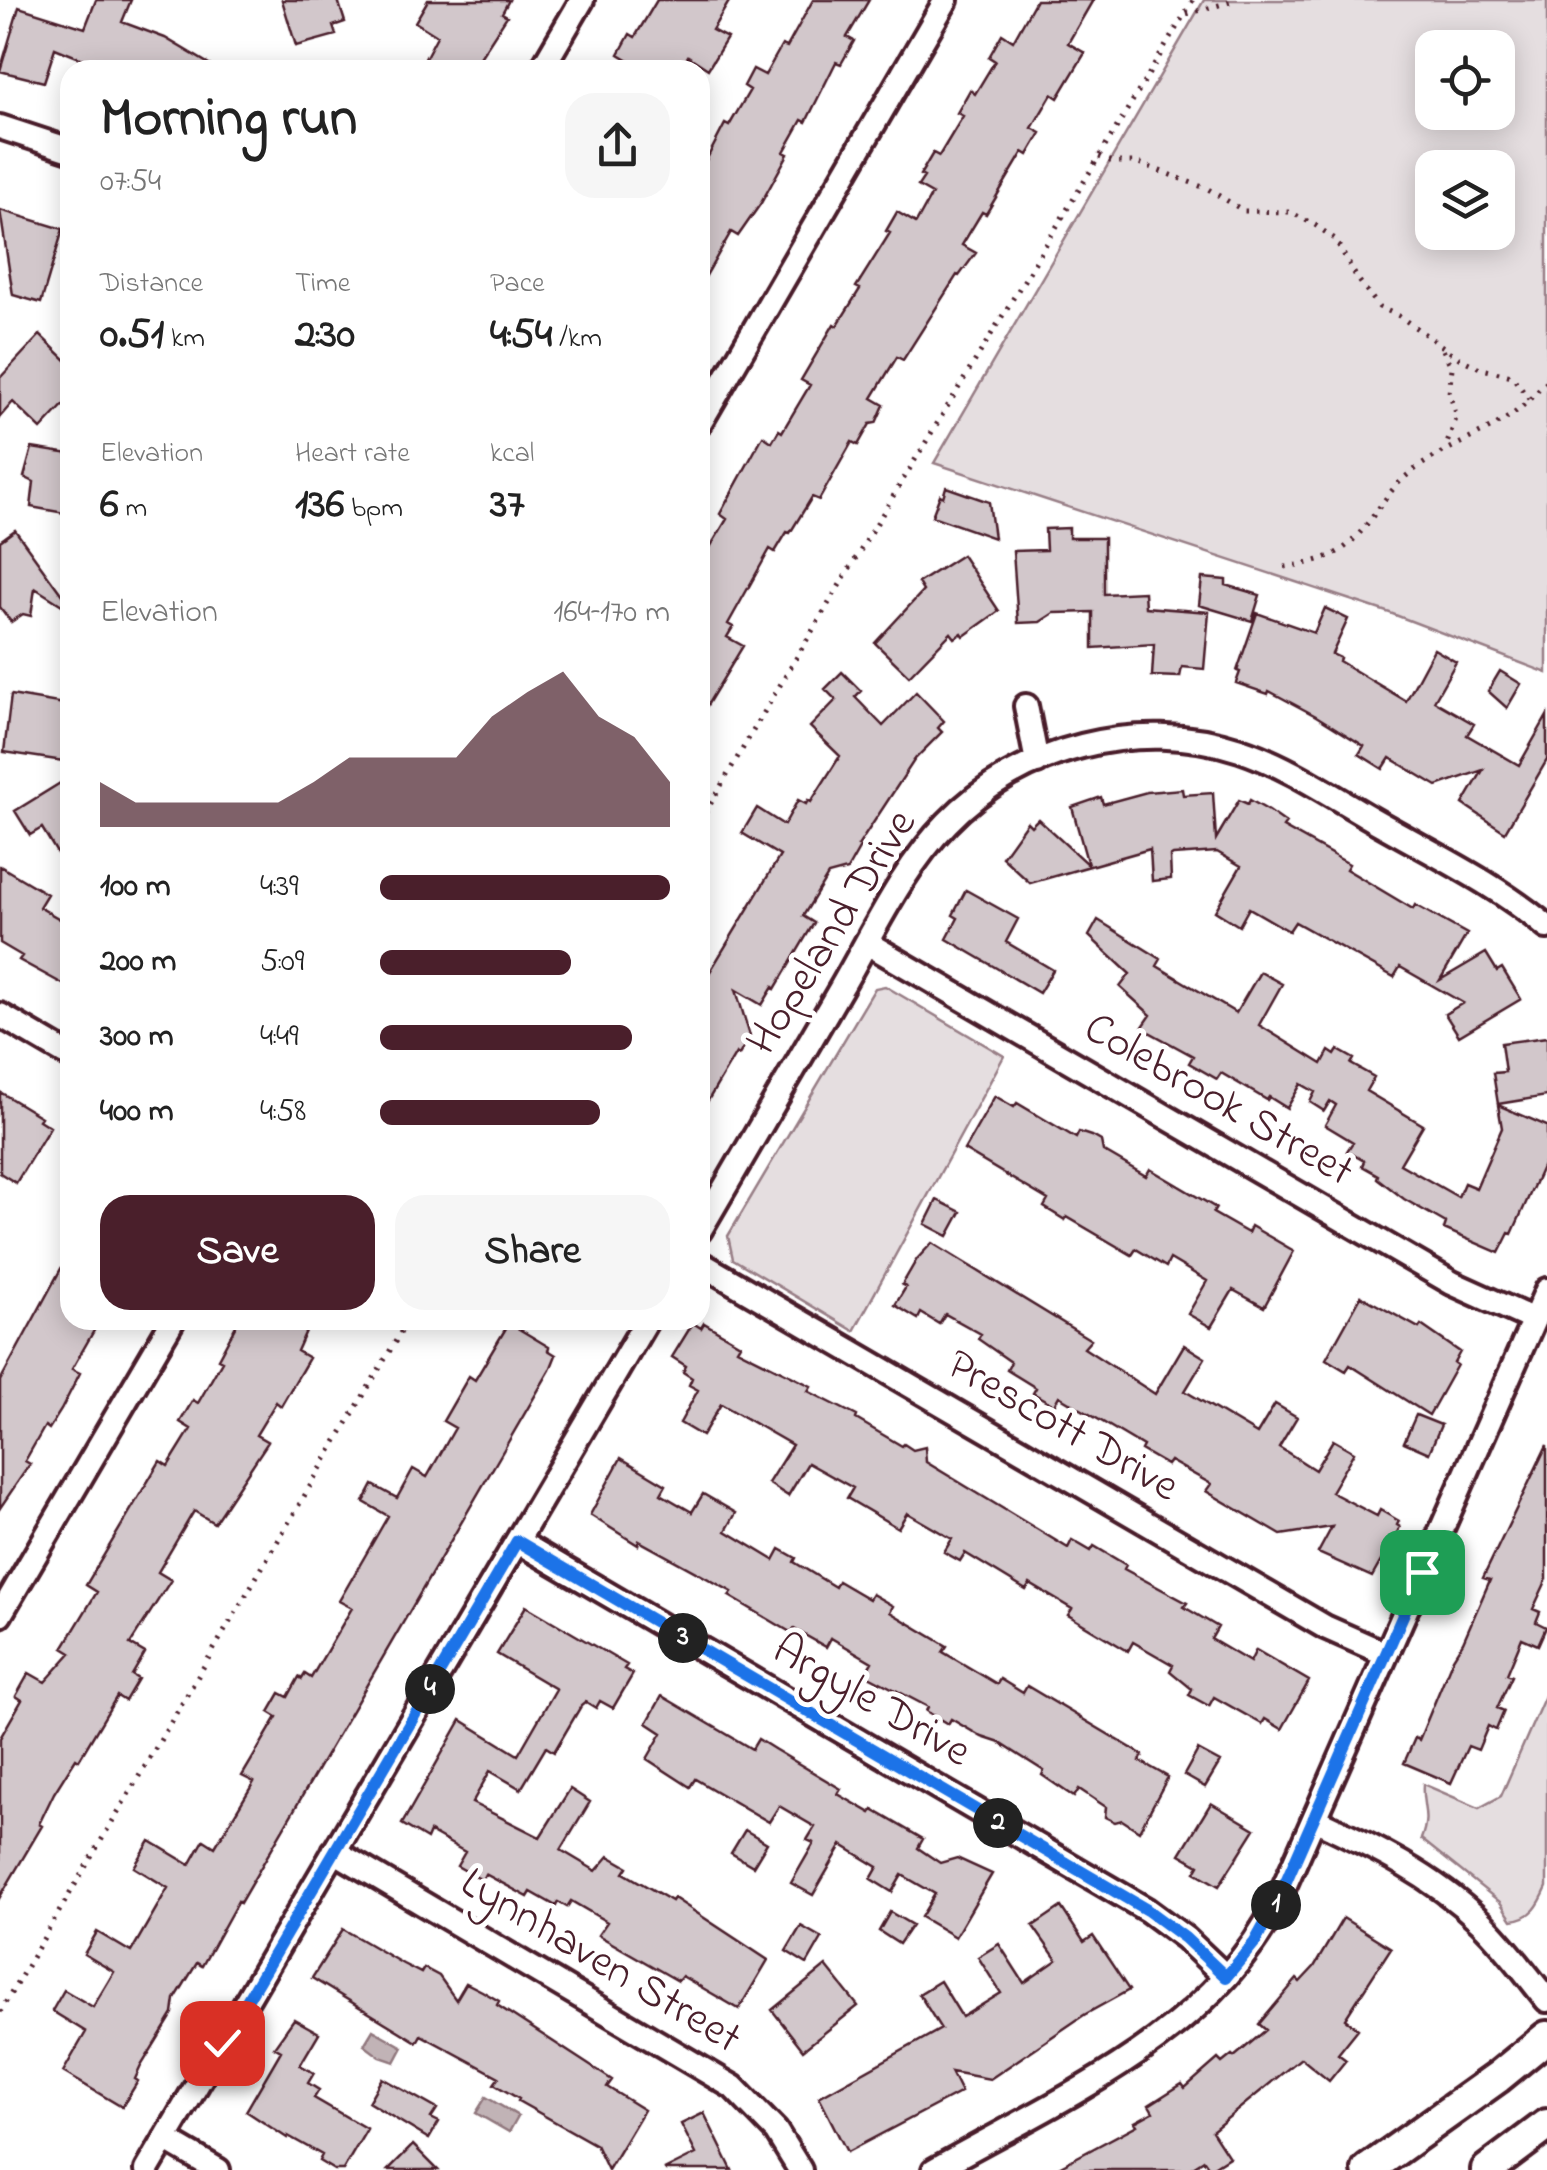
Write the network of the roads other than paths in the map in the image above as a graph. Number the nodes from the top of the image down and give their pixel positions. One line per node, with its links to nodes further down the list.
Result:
1 (582, 0): 3 (street)
2 (946, 0): 6 (street)
3 (547, 60)
4 (0, 127): 5 (street)
5 (60, 147)
6 (710, 405)
7 (1026, 706): 8 (street)
8 (1036, 762): 9 (street, Hopeland Drive); 10 (street, Hopeland Drive)
9 (1547, 927)
10 (867, 943): 13 (street, Hopeland Drive); 16 (street, Colebrook Street)
11 (0, 1016): 12 (street)
12 (60, 1050)
13 (710, 1213)
14 (710, 1269): 21 (street, Prescott Drive)
15 (1547, 1290): 16 (street)
16 (1534, 1320): 21 (street)
17 (167, 1330): 20 (street)
18 (641, 1330): 19 (street)
19 (517, 1541): 23 (street); 24 (street, Argyle Drive)
20 (0, 1615)
21 (1386, 1654): 22 (street)
22 (1314, 1819): 24 (street); 25 (street)
23 (334, 1851): 28 (street); 31 (street, Lynnhaven Street)
24 (1226, 1977): 32 (street)
25 (1547, 2000)
26 (1547, 2037): 33 (main road)
27 (1547, 2124): 34 (main road)
28 (166, 2139): 29 (street); 30 (street)
29 (147, 2170)
30 (218, 2170)
31 (800, 2170)
32 (934, 2170)
33 (1368, 2170)
34 (1487, 2170)

